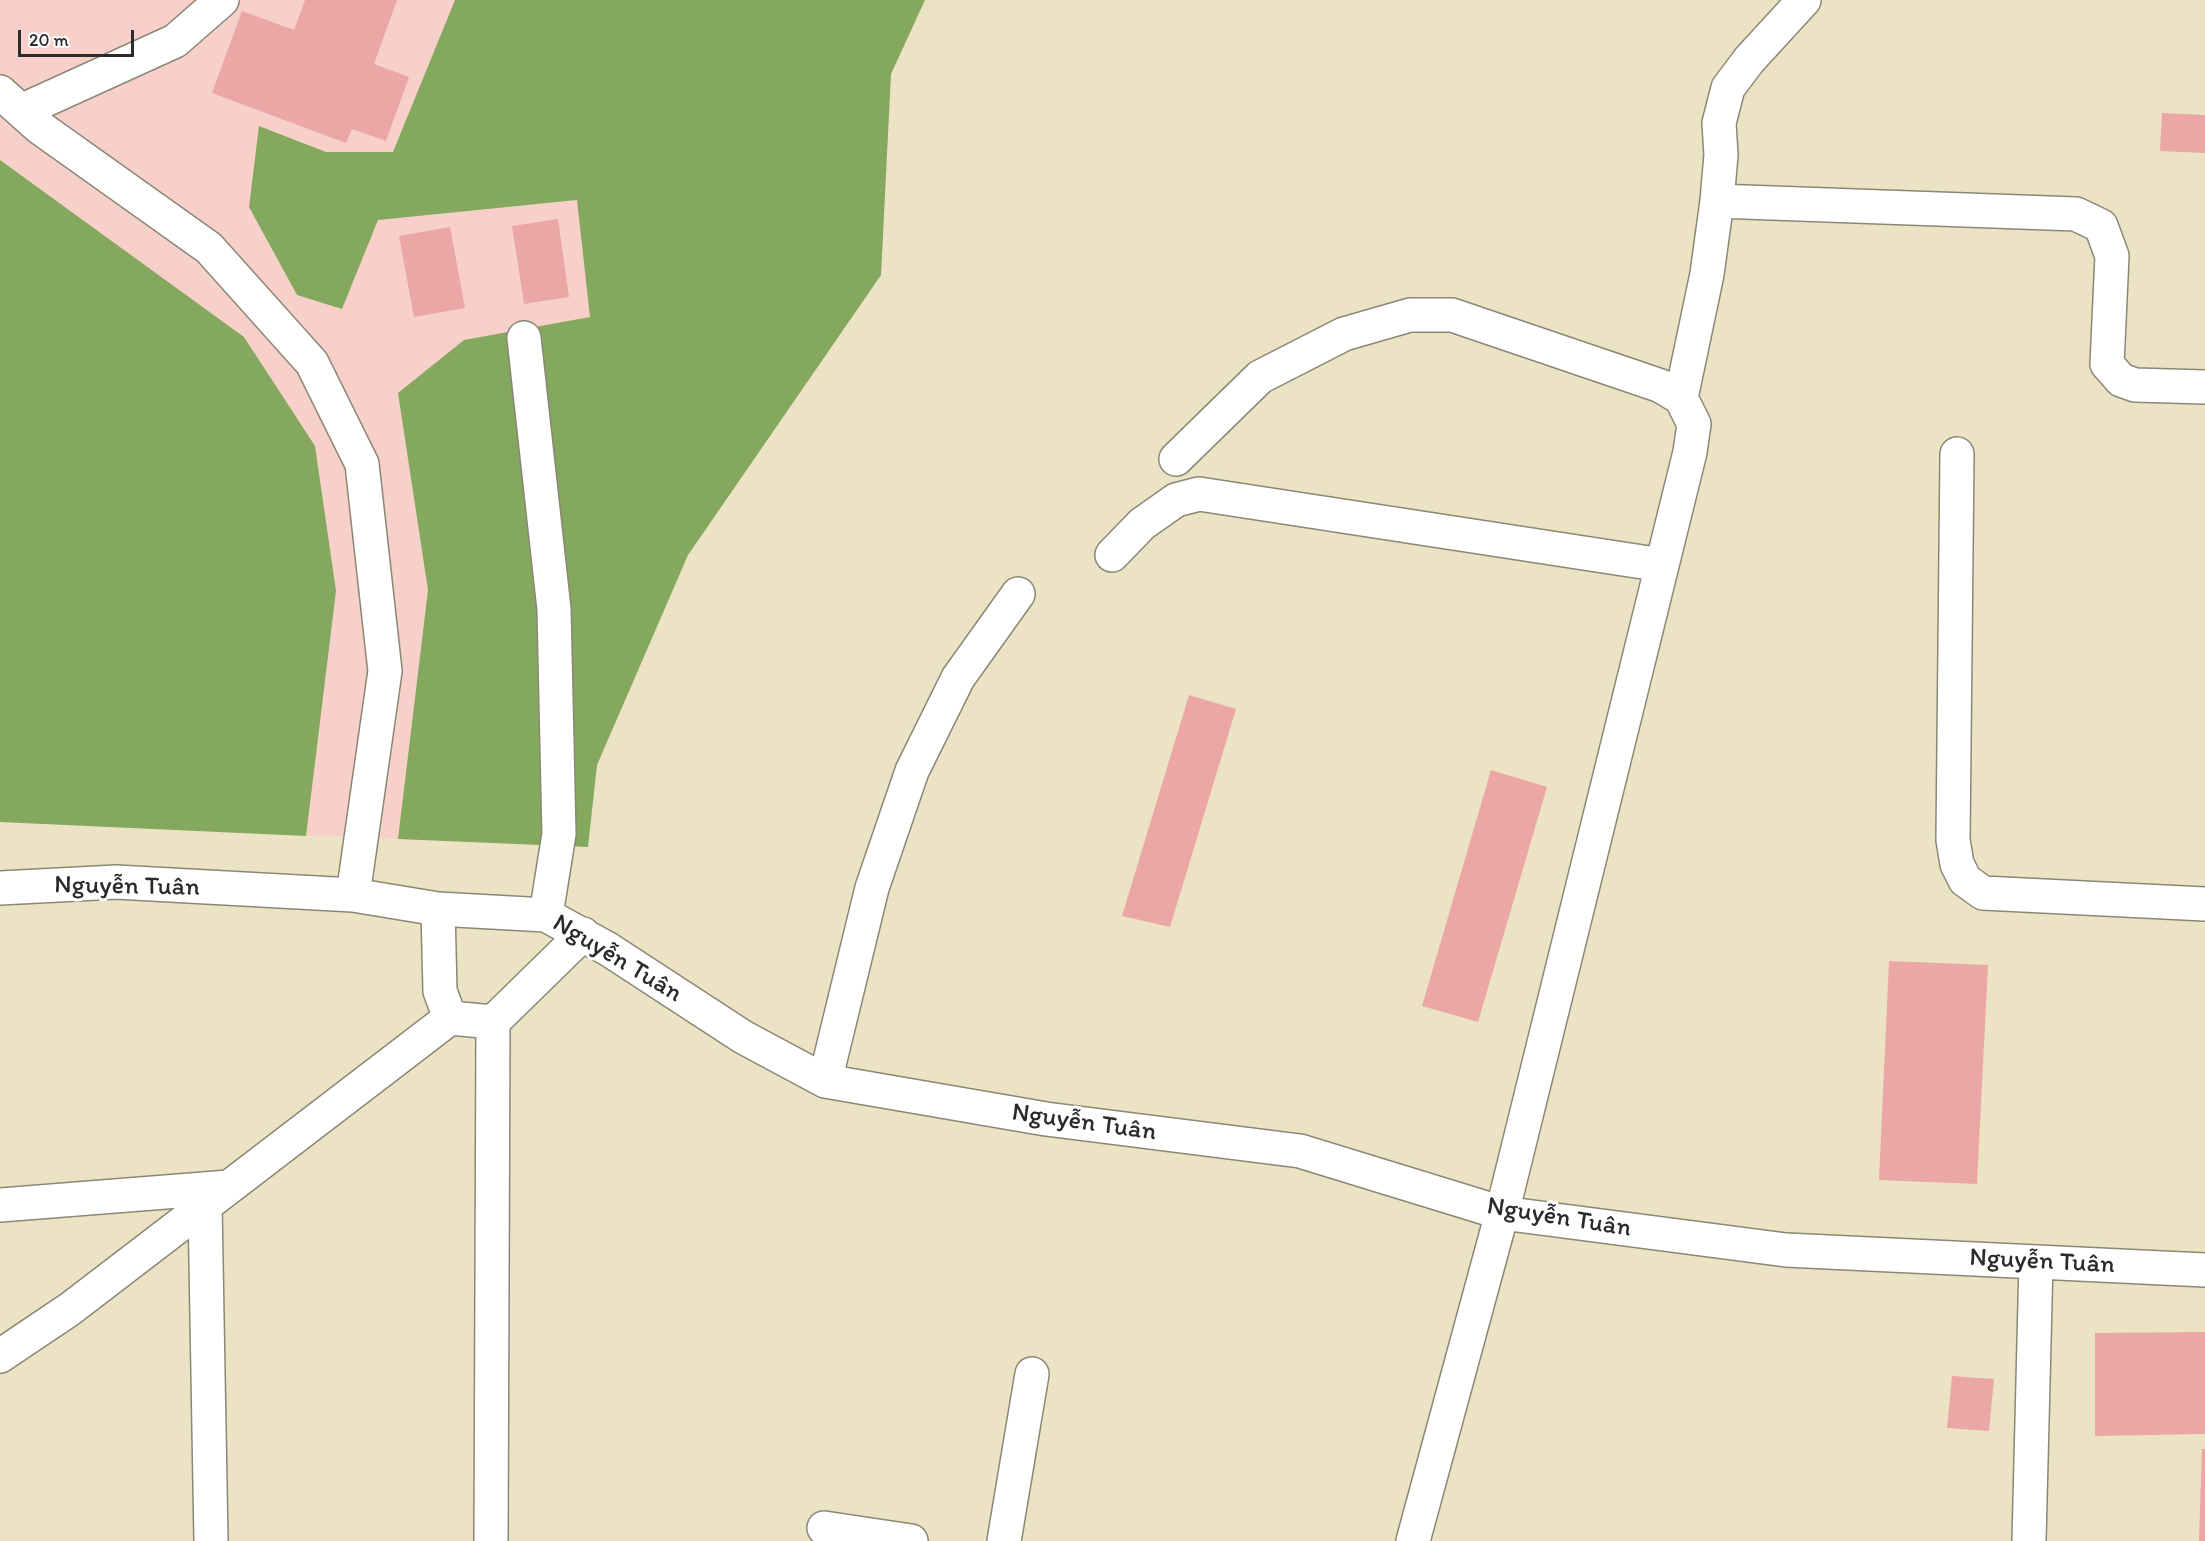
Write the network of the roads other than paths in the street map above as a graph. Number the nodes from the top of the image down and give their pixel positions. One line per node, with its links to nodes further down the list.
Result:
1 (222, 0): 3 (street)
2 (1804, 0): 4 (street)
3 (11, 102): 14 (street)
4 (1718, 201): 6 (street); 7 (street)
5 (524, 338): 17 (street)
6 (2205, 387)
7 (1681, 398): 9 (street); 11 (street)
8 (1957, 454): 15 (street)
9 (1176, 459)
10 (1112, 555): 11 (street)
11 (1662, 565): 24 (street)
12 (1018, 594): 21 (street)
13 (0, 888): 14 (street, Nguyễn Tuân)
14 (353, 895): 16 (street, Nguyễn Tuân)
15 (2205, 904)
16 (438, 909): 17 (street, Nguyễn Tuân); 19 (street)
17 (546, 915): 18 (street, Nguyễn Tuân)
18 (583, 934): 20 (street); 21 (street, Nguyễn Tuân)
19 (450, 1018): 20 (street); 22 (street)
20 (493, 1022): 31 (street)
21 (825, 1082): 24 (street, Nguyễn Tuân)
22 (217, 1196): 23 (street); 27 (street); 30 (street)
23 (0, 1205)
24 (1502, 1213): 25 (street, Nguyễn Tuân); 34 (street)
25 (2036, 1262): 26 (street, Nguyễn Tuân); 35 (street)
26 (2205, 1270)
27 (0, 1356)
28 (1032, 1374): 33 (street)
29 (824, 1528): 32 (street)
30 (211, 1541)
31 (491, 1541)
32 (911, 1541)
33 (1004, 1541)
34 (1413, 1541)
35 (2029, 1541)

